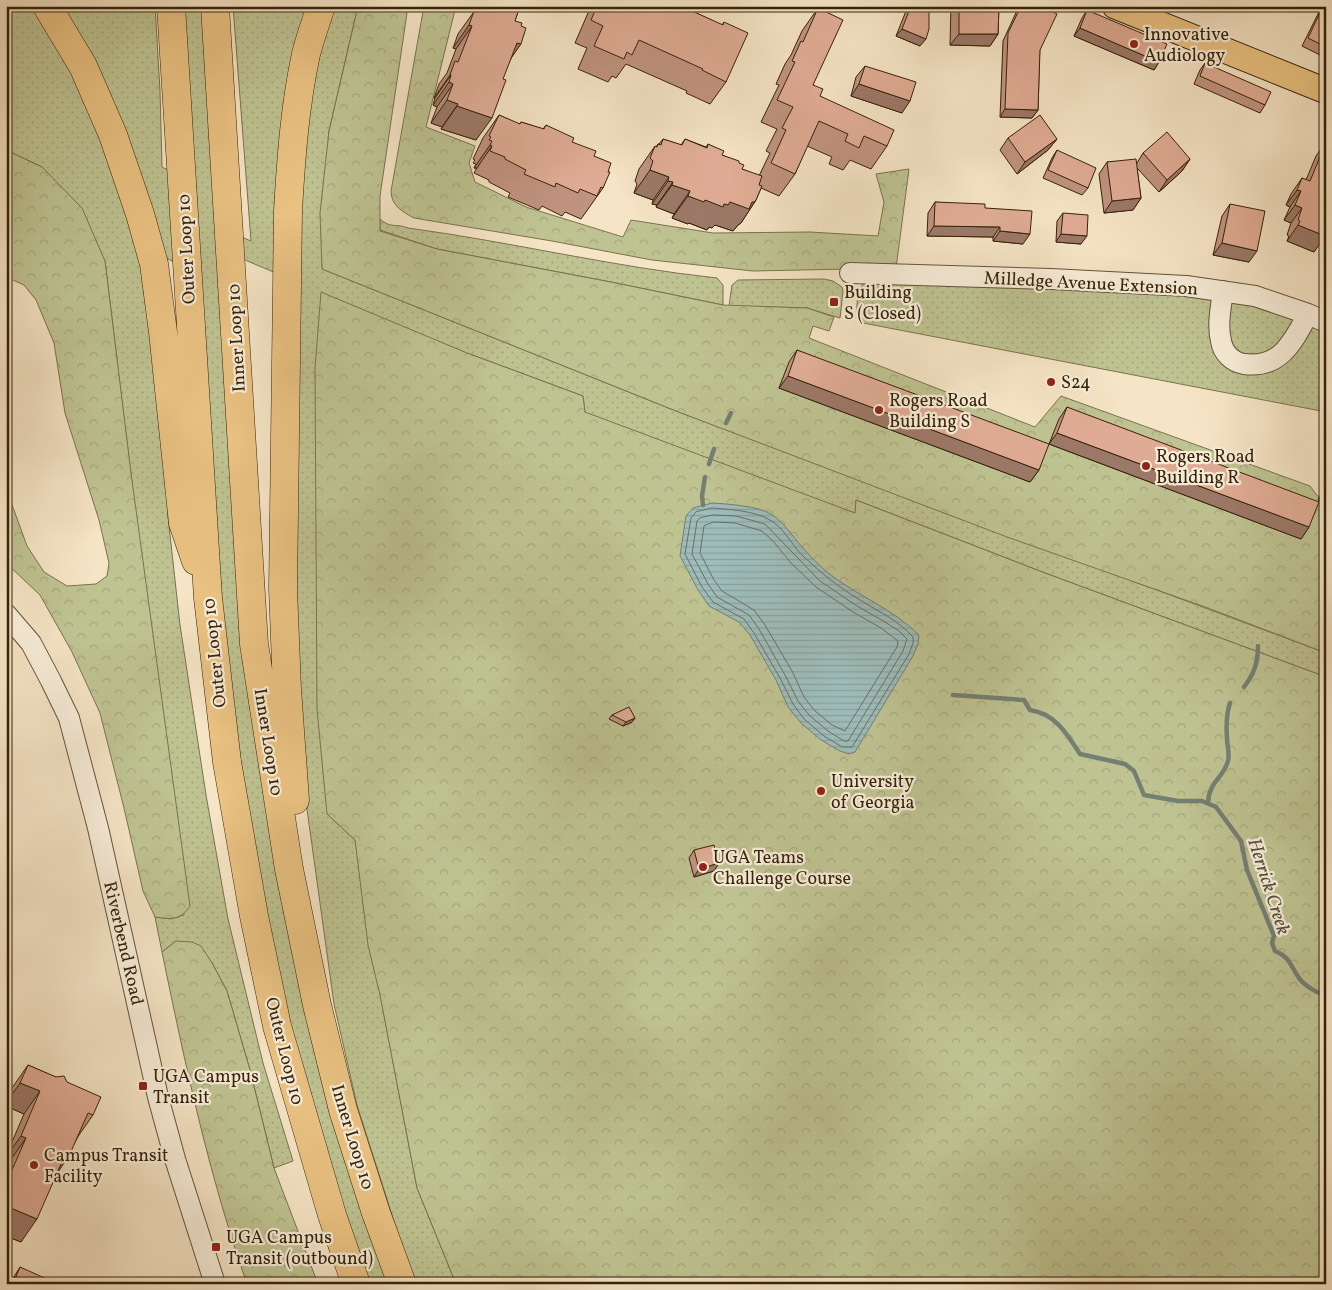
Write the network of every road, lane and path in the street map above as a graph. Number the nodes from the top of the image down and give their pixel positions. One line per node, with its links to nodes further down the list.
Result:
1 (47, 6): 10 (highway)
2 (170, 6): 10 (highway, Outer Loop 10)
3 (215, 6): 12 (highway, Inner Loop 10)
4 (320, 6): 12 (highway)
5 (1116, 6): 6 (main road)
6 (1326, 91)
7 (850, 273): 8 (street, Milledge Avenue Extension)
8 (1223, 291): 9 (street, Milledge Avenue Extension); 9 (street)
9 (1317, 318)
10 (208, 598): 14 (highway, Outer Loop 10)
11 (6, 614): 13 (street, Riverbend Road)
12 (317, 1005): 15 (highway, Inner Loop 10)
13 (215, 1284)
14 (356, 1284)
15 (402, 1284)

